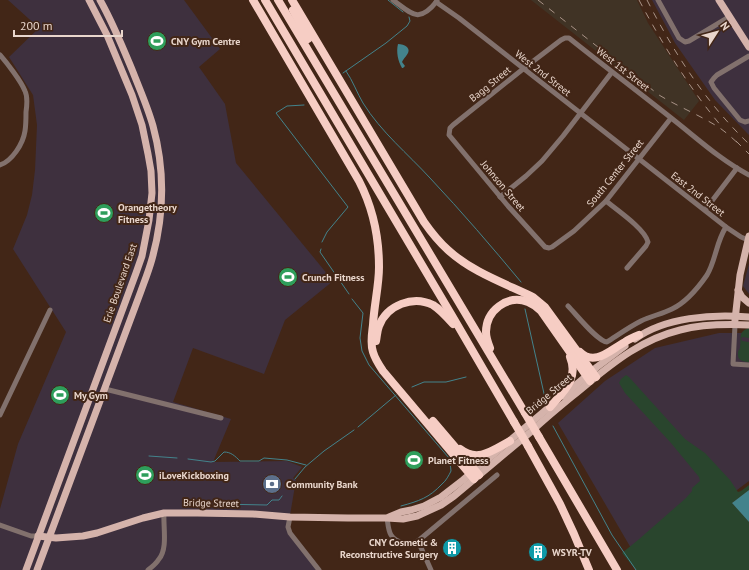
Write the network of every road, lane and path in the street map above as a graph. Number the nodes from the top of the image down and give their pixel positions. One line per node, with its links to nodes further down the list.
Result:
1 (89, 0): 32 (main road, Erie Boulevard East)
2 (100, 0): 33 (main road)
3 (253, 0): 19 (highway); 58 (highway)
4 (265, 0): 19 (highway)
5 (278, 0): 24 (highway)
6 (288, 0): 24 (highway)
7 (292, 0): 48 (highway)
8 (393, 0): 11 (street)
9 (658, 0): 12 (street)
10 (719, 0): 12 (main road)
11 (437, 1): 17 (street, West 2nd Street)
12 (729, 17): 14 (main road)
13 (564, 38): 17 (street, Bagg Street); 18 (street, West 1st Street)
14 (748, 44)
15 (0, 54): 26 (street)
16 (749, 56): 22 (street)
17 (523, 69): 20 (street, West 2nd Street); 23 (street, Bagg Street)
18 (612, 72): 20 (street); 21 (street, West 1st Street)
19 (320, 92): 47 (highway)
20 (580, 113): 25 (street, West 2nd Street); 29 (street)
21 (671, 118): 25 (street, South Center Street); 27 (street, West 1st Street)
22 (747, 122)
23 (449, 132): 29 (street, Johnson Street)
24 (358, 133): 50 (highway)
25 (639, 159): 30 (street, South Center Street); 31 (street, East 2nd Street)
26 (0, 165)
27 (737, 168): 28 (street, West 1st Street); 31 (street)
28 (749, 175)
29 (500, 196): 36 (street, Johnson Street)
30 (606, 201): 36 (street, South Center Street); 37 (street)
31 (704, 210): 34 (street, East 2nd Street)
32 (149, 220): 33 (street); 64 (main road, Erie Boulevard East)
33 (160, 222): 52 (main road)
34 (726, 227): 35 (street, East 2nd Street); 40 (street)
35 (748, 238): 38 (main road)
36 (548, 248)
37 (626, 268)
38 (738, 290): 39 (main road); 42 (main road)
39 (749, 303)
40 (568, 306)
41 (50, 310): 54 (street)
42 (735, 316): 43 (main road, Bridge Street); 44 (main road); 46 (main road, Bridge Street)
43 (749, 317)
44 (735, 324): 45 (main road, Bridge Street); 49 (street); 51 (main road, Bridge Street)
45 (749, 325)
46 (639, 335): 48 (highway); 51 (main road, Bridge Street)
47 (468, 344): 57 (highway); 72 (highway, bridge)
48 (569, 346): 50 (highway); 51 (highway); 53 (highway)
49 (749, 365)
50 (498, 367): 73 (highway, bridge)
51 (591, 376): 53 (main road, Bridge Street); 58 (main road, Bridge Street)
52 (105, 389): 55 (street); 65 (main road)
53 (550, 407): 56 (main road, Bridge Street)
54 (0, 415)
55 (220, 418)
56 (510, 440): 57 (highway); 58 (main road, Bridge Street)
57 (451, 442): 58 (highway)
58 (474, 474): 62 (main road, Bridge Street)
59 (497, 475): 66 (street)
60 (164, 513): 61 (main road, Bridge Street); 65 (main road, Bridge Street); 69 (street)
61 (290, 517): 62 (main road, Bridge Street); 70 (street)
62 (387, 518): 66 (street)
63 (0, 525): 64 (street)
64 (38, 536): 65 (main road, Bridge Street); 67 (main road, Erie Boulevard East)
65 (49, 537): 68 (main road)
66 (418, 541): 71 (street)
67 (26, 570)
68 (37, 570)
69 (148, 570)
70 (319, 570)
71 (431, 570)
72 (589, 570)
73 (617, 570)

